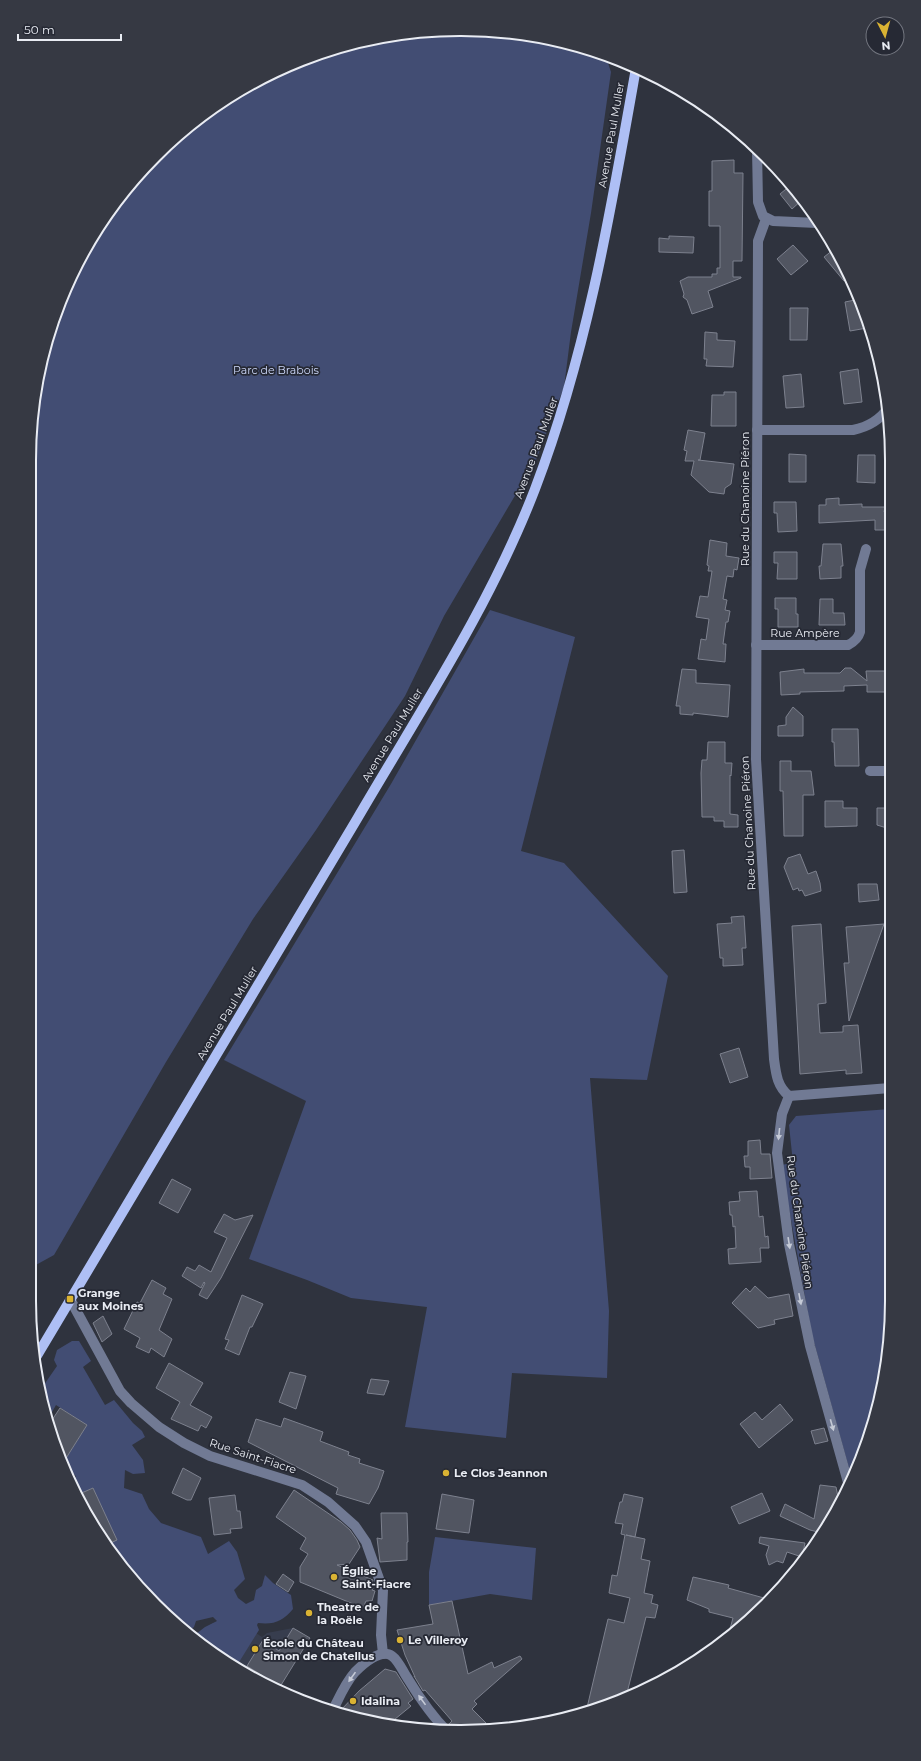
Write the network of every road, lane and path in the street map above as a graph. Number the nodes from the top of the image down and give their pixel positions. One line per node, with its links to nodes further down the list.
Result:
1 (635, 74): 13 (main road, Avenue Paul Muller)
2 (757, 157): 3 (street)
3 (766, 219): 4 (street); 6 (street, Rue du Chanoine Piéron)
4 (811, 223)
5 (882, 414): 6 (street)
6 (757, 430): 8 (street, Rue du Chanoine Piéron)
7 (866, 549): 8 (street, Rue Ampère)
8 (756, 645): 12 (street, Rue du Chanoine Piéron)
9 (870, 771): 10 (street)
10 (885, 771)
11 (885, 1088): 12 (street)
12 (789, 1096): 15 (street, Rue du Chanoine Piéron, one-way to 15)
13 (70, 1299): 14 (main road, Avenue Paul Muller); 16 (street, Rue Saint-Fiacre)
14 (39, 1351)
15 (846, 1477)
16 (383, 1654): 17 (street, one-way to 17); 18 (street, one-way to 16)
17 (335, 1706)
18 (441, 1724)

